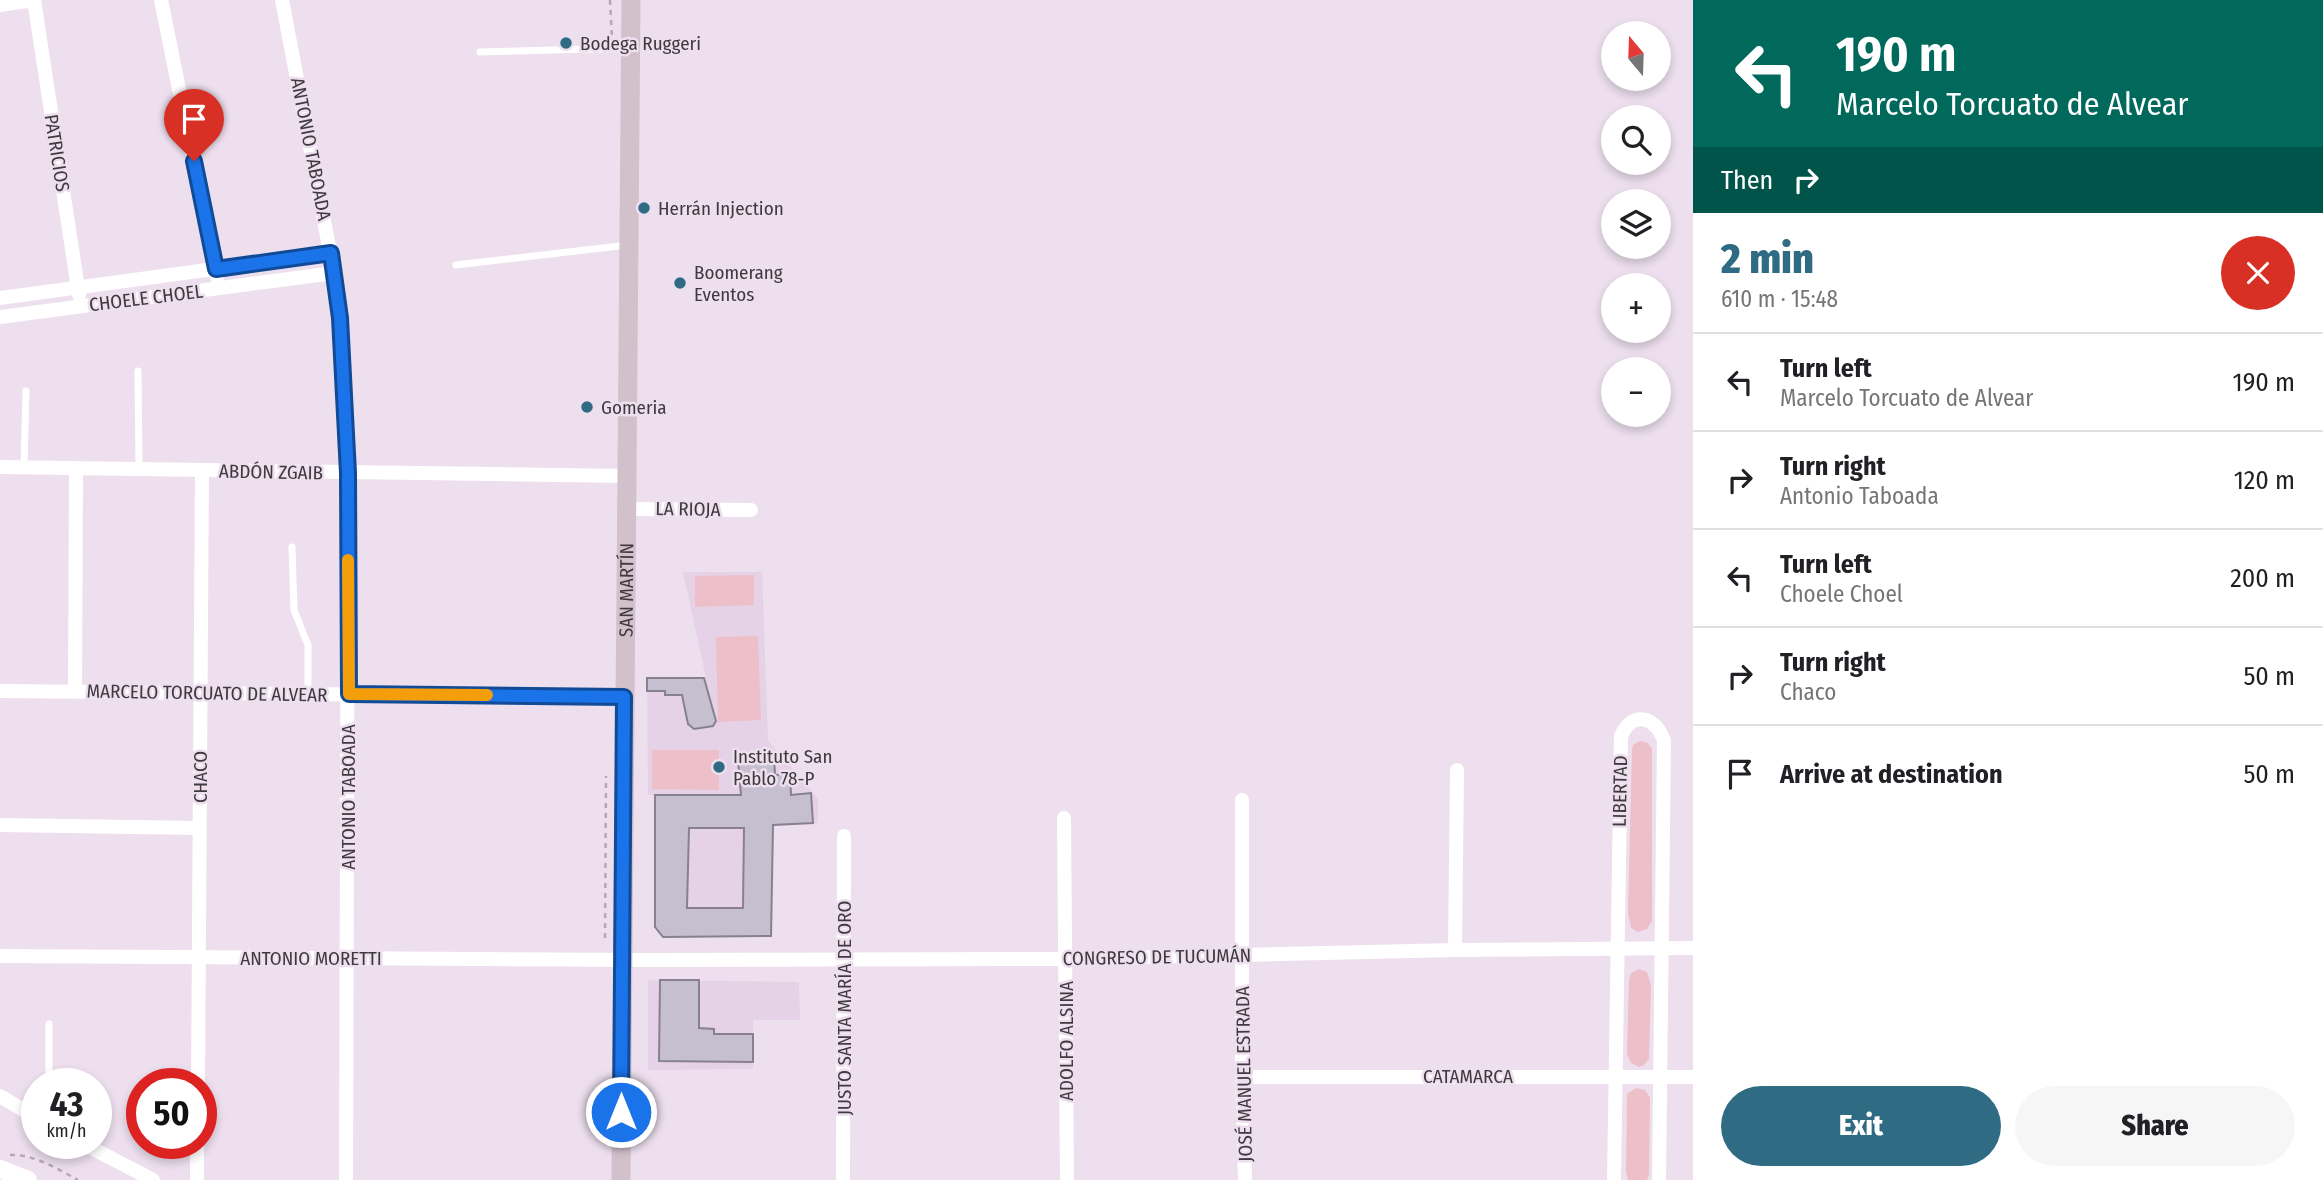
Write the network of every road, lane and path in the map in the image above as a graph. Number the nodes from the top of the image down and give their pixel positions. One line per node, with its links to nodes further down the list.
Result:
1 (34, 0): 5 (street); 13 (street, PATRICIOS)
2 (160, 0): 11 (street)
3 (282, 0): 9 (street, ANTONIO TABOADA)
4 (631, 0): 6 (main road, SAN MARTÍN)
5 (0, 5)
6 (632, 48): 7 (lane); 8 (main road, SAN MARTÍN)
7 (480, 52)
8 (628, 245): 10 (lane); 26 (main road, SAN MARTÍN)
9 (331, 253): 11 (street, CHOELE CHOEL); 12 (street, ANTONIO TABOADA)
10 (456, 265)
11 (216, 269): 13 (street, CHOELE CHOEL); 14 (street)
12 (334, 272): 14 (street, CHOELE CHOEL); 25 (street, ANTONIO TABOADA)
13 (77, 288): 15 (street, CHOELE CHOEL); 16 (street, PATRICIOS)
14 (220, 288): 16 (street, CHOELE CHOEL)
15 (0, 298)
16 (80, 306): 17 (street, CHOELE CHOEL)
17 (0, 317)
18 (138, 370): 23 (lane)
19 (26, 391): 21 (lane)
20 (0, 467): 21 (street, ABDÓN ZGAIB)
21 (24, 468): 22 (street, ABDÓN ZGAIB)
22 (76, 469): 23 (street, ABDÓN ZGAIB); 31 (street)
23 (139, 470): 24 (street, ABDÓN ZGAIB)
24 (202, 471): 25 (street, ABDÓN ZGAIB); 32 (street, CHACO)
25 (348, 473): 26 (street, ABDÓN ZGAIB); 34 (street, ANTONIO TABOADA)
26 (626, 475): 27 (main road, SAN MARTÍN)
27 (626, 509): 28 (street, LA RIOJA); 35 (main road, SAN MARTÍN)
28 (751, 510)
29 (292, 547): 33 (lane)
30 (0, 691): 31 (street, MARCELO TORCUATO DE ALVEAR)
31 (75, 691): 32 (street, MARCELO TORCUATO DE ALVEAR)
32 (200, 693): 33 (street, MARCELO TORCUATO DE ALVEAR); 40 (street, CHACO)
33 (308, 694): 34 (street, MARCELO TORCUATO DE ALVEAR)
34 (349, 694): 35 (street, MARCELO TORCUATO DE ALVEAR); 49 (street, ANTONIO TABOADA)
35 (624, 697): 50 (main road, SAN MARTÍN)
36 (1457, 770): 45 (street)
37 (1242, 800): 46 (street, JOSÉ MANUEL ESTRADA)
38 (1064, 817): 51 (street, ADOLFO ALSINA)
39 (0, 825): 40 (street)
40 (199, 828): 48 (street, CHACO)
41 (844, 836): 52 (street, JUSTO SANTA MARÍA DE ORO)
42 (1693, 948): 44 (street, CONGRESO DE TUCUMÁN)
43 (1617, 949): 44 (street, CONGRESO DE TUCUMÁN); 44 (street, LIBERTAD); 45 (street, CONGRESO DE TUCUMÁN); 56 (street, LIBERTAD)
44 (1661, 949): 58 (street, LIBERTAD)
45 (1455, 950): 46 (street, CONGRESO DE TUCUMÁN)
46 (1242, 955): 51 (street, CONGRESO DE TUCUMÁN); 57 (street, JOSÉ MANUEL ESTRADA)
47 (0, 956): 48 (street, ANTONIO MORETTI)
48 (200, 958): 49 (street, ANTONIO MORETTI); 55 (street, CHACO)
49 (347, 958): 50 (street, ANTONIO MORETTI); 70 (street, ANTONIO TABOADA)
50 (622, 959): 52 (street, CONGRESO DE TUCUMÁN); 71 (main road, SAN MARTÍN)
51 (1066, 959): 52 (street, CONGRESO DE TUCUMÁN); 73 (street, ADOLFO ALSINA)
52 (844, 960): 72 (street, JUSTO SANTA MARÍA DE ORO)
53 (49, 1024): 54 (lane)
54 (49, 1068)
55 (198, 1068)
56 (1616, 1076): 57 (street, CATAMARCA); 58 (street, CATAMARCA); 75 (street, LIBERTAD)
57 (1242, 1077): 74 (street, JOSÉ MANUEL ESTRADA)
58 (1660, 1077): 59 (street, CATAMARCA); 76 (street, LIBERTAD)
59 (1693, 1077)
60 (0, 1096): 61 (street)
61 (21, 1108)
62 (112, 1159): 68 (street)
63 (197, 1159): 69 (street)
64 (1, 1164): 65 (street); 66 (street); 67 (path)
65 (5, 1180)
66 (28, 1180)
67 (78, 1180)
68 (153, 1180)
69 (197, 1180)
70 (346, 1180)
71 (621, 1180)
72 (843, 1180)
73 (1067, 1180)
74 (1245, 1180)
75 (1614, 1180)
76 (1659, 1180)

